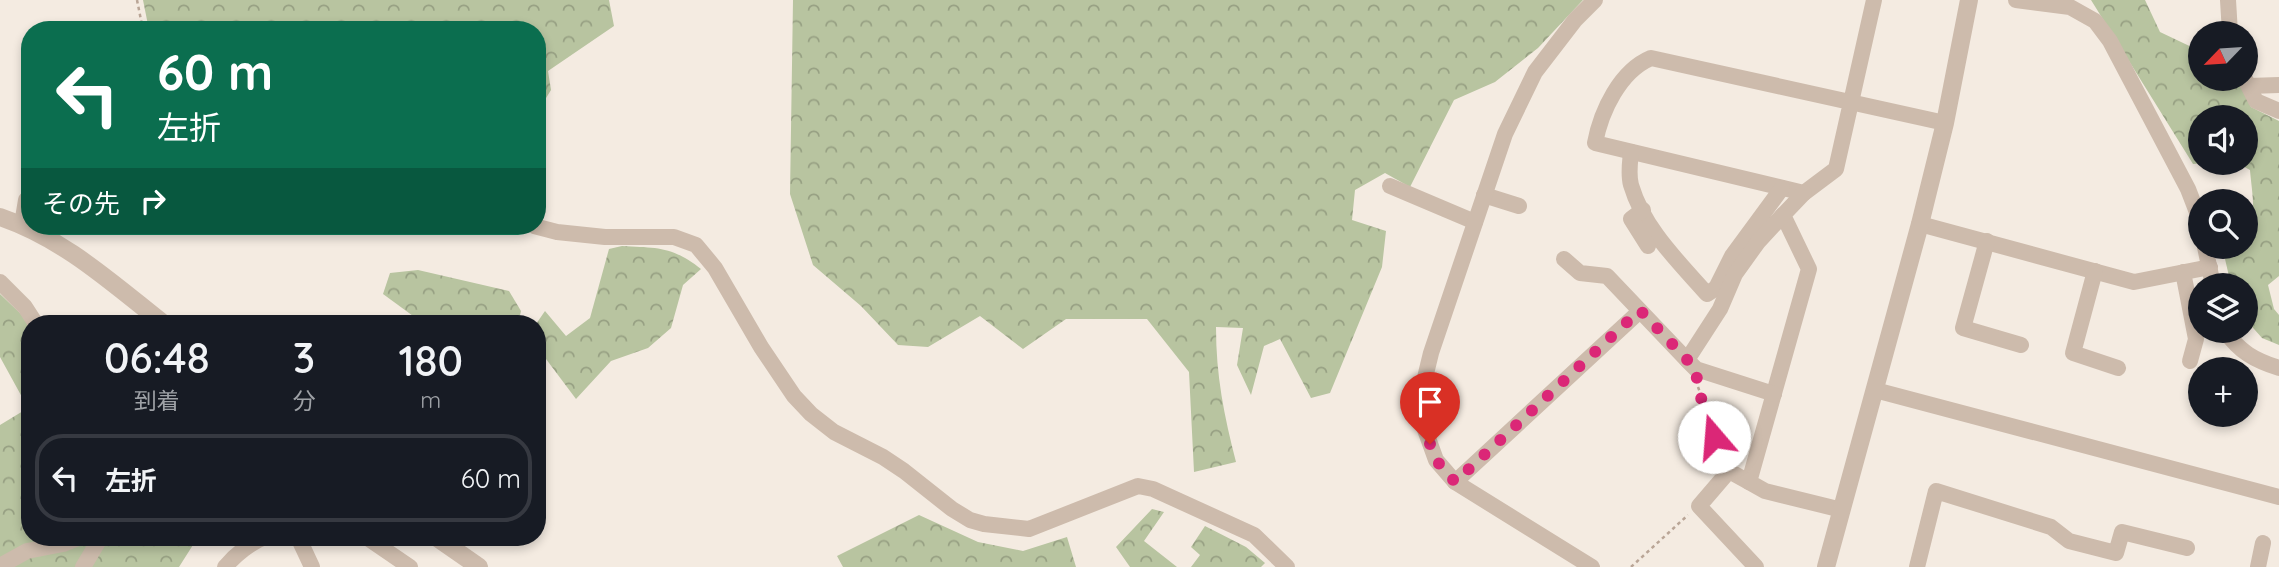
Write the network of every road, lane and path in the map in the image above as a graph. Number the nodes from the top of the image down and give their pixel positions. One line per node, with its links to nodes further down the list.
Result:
1 (137, 0): 7 (path)
2 (1595, 0): 20 (street)
3 (1874, 0): 12 (street)
4 (1969, 0): 14 (street)
5 (2016, 0): 18 (street)
6 (2228, 0): 8 (street)
7 (141, 21)
8 (2229, 21)
9 (2258, 83): 10 (street)
10 (2279, 85)
11 (2251, 91): 13 (street)
12 (1852, 102): 14 (street); 15 (street); 19 (street)
13 (2279, 111)
14 (1945, 123): 26 (street)
15 (1631, 152): 17 (street); 22 (street)
16 (1390, 186): 25 (street)
17 (1783, 188): 19 (street); 22 (street)
18 (2188, 189)
19 (1804, 193): 23 (street)
20 (1484, 195): 21 (street); 25 (street)
21 (1519, 206)
22 (1643, 210): 31 (street)
23 (1783, 215): 45 (street); 49 (street)
24 (0, 217): 27 (street)
25 (1475, 222): 51 (street)
26 (1920, 224): 30 (street); 48 (street)
27 (21, 225)
28 (546, 229): 71 (street)
29 (40, 235): 41 (street)
30 (1987, 241): 35 (street); 43 (street)
31 (1648, 246)
32 (1564, 259): 39 (street)
33 (2208, 259): 34 (street)
34 (2210, 267): 36 (street); 37 (street)
35 (2095, 271): 36 (street); 46 (street)
36 (2183, 272): 44 (street)
37 (2211, 273)
38 (0, 282): 40 (street)
39 (1640, 310): 45 (street); 51 (street)
40 (30, 315)
41 (153, 315)
42 (2234, 343): 47 (street)
43 (2021, 345)
44 (2191, 357)
45 (1692, 365): 49 (street); 50 (path)
46 (2118, 368)
47 (2279, 368)
48 (1875, 390): 53 (street); 55 (street)
49 (1774, 394): 52 (street)
50 (1729, 471): 52 (street); 54 (street)
51 (1455, 482): 72 (street)
52 (1749, 482): 55 (street)
53 (2279, 497)
54 (1699, 506): 73 (path); 74 (street)
55 (1842, 510): 75 (street)
56 (2263, 543): 77 (street)
57 (53, 546): 65 (street)
58 (96, 546): 66 (street)
59 (249, 546): 67 (street)
60 (302, 546): 68 (street)
61 (379, 546): 69 (street)
62 (449, 546): 70 (street)
63 (2187, 548): 64 (street)
64 (2115, 560): 76 (street)
65 (0, 566)
66 (83, 567)
67 (225, 567)
68 (312, 567)
69 (410, 567)
70 (479, 567)
71 (1287, 567)
72 (1592, 567)
73 (1631, 567)
74 (1756, 567)
75 (1826, 567)
76 (1917, 567)
77 (2258, 567)

